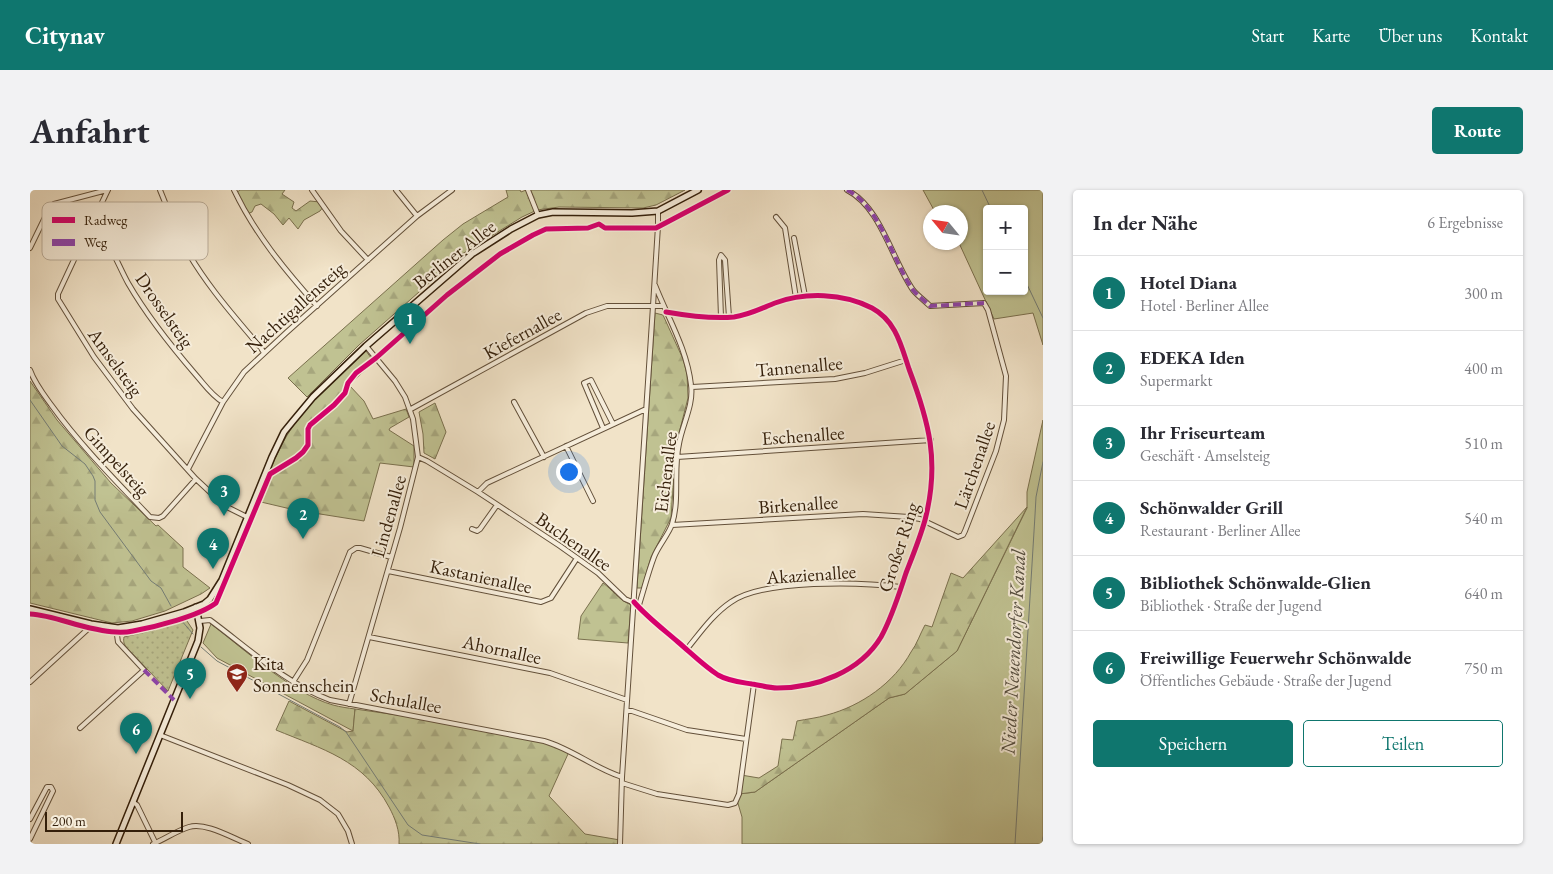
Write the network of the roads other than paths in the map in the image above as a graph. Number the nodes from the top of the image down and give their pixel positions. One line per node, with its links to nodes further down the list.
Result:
1 (107, 190): 10 (street); 11 (street, Amselsteig)
2 (160, 190): 12 (street)
3 (234, 190): 27 (street)
4 (312, 190): 23 (street)
5 (396, 190): 15 (street)
6 (452, 190): 15 (street, Nachtigallensteig)
7 (528, 190): 14 (street)
8 (698, 190): 13 (main road, Berliner Allee)
9 (847, 190): 55 (street, Lärchenallee)
10 (63, 202)
11 (102, 202)
12 (165, 202)
13 (658, 211): 14 (main road, Berliner Allee); 24 (street, Eichenallee)
14 (538, 215): 33 (main road, Berliner Allee)
15 (417, 216): 23 (street, Nachtigallensteig)
16 (776, 218): 26 (street)
17 (42, 223): 19 (street)
18 (794, 238): 25 (street)
19 (30, 248)
20 (74, 260): 49 (street, Amselsteig)
21 (116, 260): 38 (street, Drosselsteig)
22 (193, 260): 34 (street)
23 (368, 260): 27 (street, Nachtigallensteig)
24 (655, 283): 28 (street, Eichenallee); 29 (street, Eichenallee)
25 (805, 296): 26 (street, Großer Ring); 35 (street, Großer Ring)
26 (796, 298): 31 (street, Großer Ring)
27 (316, 306): 34 (street, Nachtigallensteig)
28 (653, 306): 29 (street); 40 (street, Eichenallee); 41 (street, Kiefernallee)
29 (663, 306): 30 (street, Eichenallee)
30 (666, 312): 32 (street, Großer Ring); 37 (street, Eichenallee)
31 (729, 317): 32 (street, Großer Ring); 32 (street)
32 (721, 318)
33 (366, 346): 41 (street, Lindenallee); 54 (main road, Berliner Allee)
34 (264, 353): 38 (street, Nachtigallensteig)
35 (906, 360): 37 (street, Tannenallee); 44 (street, Großer Ring)
36 (30, 370): 50 (street, Gimpelsteig)
37 (692, 387): 46 (street, Eichenallee)
38 (222, 402): 49 (street, Nachtigallensteig)
39 (514, 402): 48 (street)
40 (646, 408): 42 (street); 62 (street, Eichenallee)
41 (411, 410): 47 (street, Lindenallee)
42 (613, 424): 43 (street); 43 (street)
43 (604, 428): 45 (street)
44 (930, 440): 46 (street, Eschenallee); 55 (street, Großer Ring)
45 (566, 446): 48 (street); 52 (street)
46 (677, 456): 56 (street, Eichenallee)
47 (418, 457): 51 (street, Buchenallee); 58 (street, Lindenallee)
48 (544, 457): 51 (street)
49 (188, 469): 50 (street, Amselsteig)
50 (196, 479): 54 (street, Amselsteig)
51 (478, 492): 53 (street, Buchenallee)
52 (594, 501)
53 (497, 505): 57 (street); 59 (street, Buchenallee)
54 (247, 517): 63 (main road, Berliner Allee)
55 (925, 522): 56 (street, Birkenallee); 61 (street, Großer Ring)
56 (672, 525): 62 (street, Eichenallee)
57 (472, 530)
58 (391, 557): 60 (street, Lindenallee); 71 (street)
59 (577, 558): 60 (street, Kastanienallee); 62 (street, Buchenallee)
60 (388, 571): 68 (street, Lindenallee)
61 (901, 588): 69 (street, Akazienallee); 72 (street, Großer Ring)
62 (634, 602): 69 (street, Großer Ring); 73 (street, Eichenallee)
63 (196, 608): 65 (main road); 67 (main road)
64 (30, 609): 66 (main road)
65 (200, 621): 71 (street, Schulallee); 77 (main road)
66 (91, 624): 67 (main road); 70 (street)
67 (116, 628): 76 (street)
68 (369, 637): 73 (street, Ahornallee); 74 (street, Lindenallee)
69 (686, 650): 72 (street, Großer Ring)
70 (30, 682)
71 (293, 682): 74 (street, Schulallee)
72 (754, 684): 78 (street)
73 (627, 700): 75 (street, Eichenallee)
74 (349, 704): 79 (street, Schulallee)
75 (627, 711): 78 (street); 79 (street, Eichenallee)
76 (80, 728)
77 (160, 735): 81 (main road); 87 (street)
78 (746, 739): 80 (street)
79 (622, 777): 80 (street, Eichenallee)
80 (622, 783): 88 (street, Eichenallee)
81 (134, 802): 84 (main road); 85 (street)
82 (30, 819): 83 (street)
83 (30, 839)
84 (116, 844)
85 (155, 844): 86 (street)
86 (248, 844)
87 (352, 844)
88 (620, 844)

